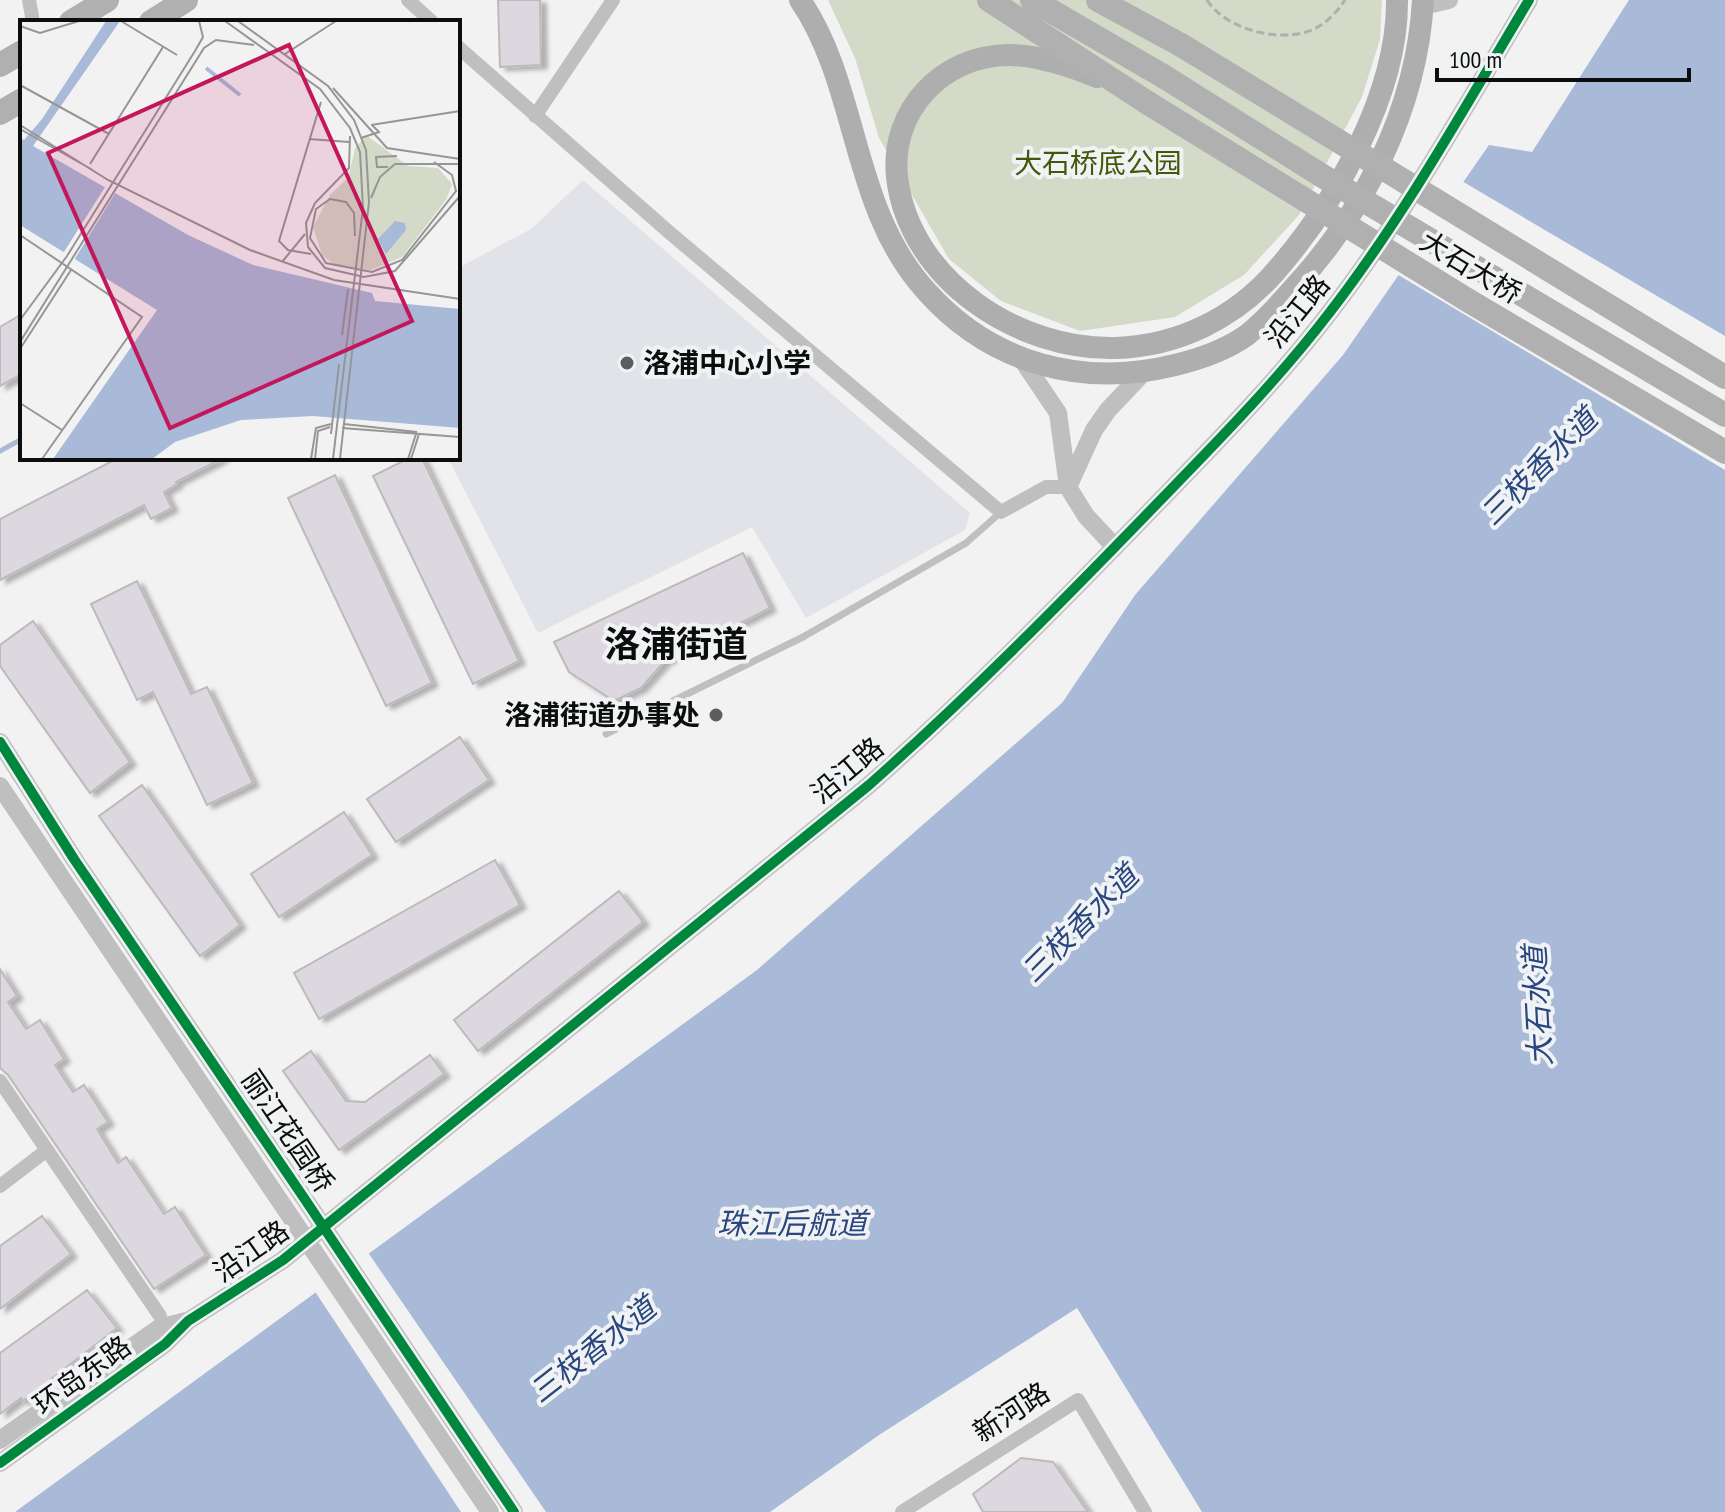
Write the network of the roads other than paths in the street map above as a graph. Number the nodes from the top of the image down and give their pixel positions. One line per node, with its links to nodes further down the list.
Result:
1 (29, 0): 15 (street)
2 (107, 0): 16 (highway)
3 (186, 0): 17 (highway)
4 (408, 0): 18 (street)
5 (613, 0): 26 (street)
6 (785, 0): 19 (street)
7 (800, 0): 19 (main road)
8 (989, 0): 24 (highway, 大石大桥)
9 (1032, 0): 30 (highway, 大石大桥, bridge)
10 (1101, 0): 29 (highway, 大石大桥, bridge)
11 (1397, 0): 24 (main road)
12 (1449, 0): 14 (street)
13 (1529, 0): 34 (street, 沿江路)
14 (1423, 3): 28 (main road)
15 (33, 20)
16 (74, 20)
17 (154, 20)
18 (430, 20)
19 (819, 33): 27 (main road)
20 (460, 49): 26 (street)
21 (20, 53): 22 (highway)
22 (0, 65)
23 (20, 101): 25 (highway)
24 (1148, 103): 31 (highway, 大石大桥, bridge)
25 (0, 113)
26 (535, 116): 33 (street)
27 (1021, 358): 28 (main road); 32 (street)
28 (1144, 372): 32 (street)
29 (1725, 377)
30 (1725, 415)
31 (1725, 452)
32 (1068, 487): 33 (street); 34 (street)
33 (1001, 512): 35 (lane)
34 (1115, 547): 42 (street, 沿江路)
35 (606, 734)
36 (0, 742): 46 (street, 丽江花园桥, bridge)
37 (0, 786): 45 (street, 丽江花园桥, bridge)
38 (0, 1081): 39 (street)
39 (47, 1150): 40 (street); 41 (street)
40 (0, 1186)
41 (160, 1316)
42 (188, 1321): 43 (street, 环岛东路); 44 (street, 环岛东路)
43 (0, 1440)
44 (0, 1463)
45 (490, 1512)
46 (514, 1512)
47 (902, 1512): 48 (street, 新河路)
48 (1145, 1512)

